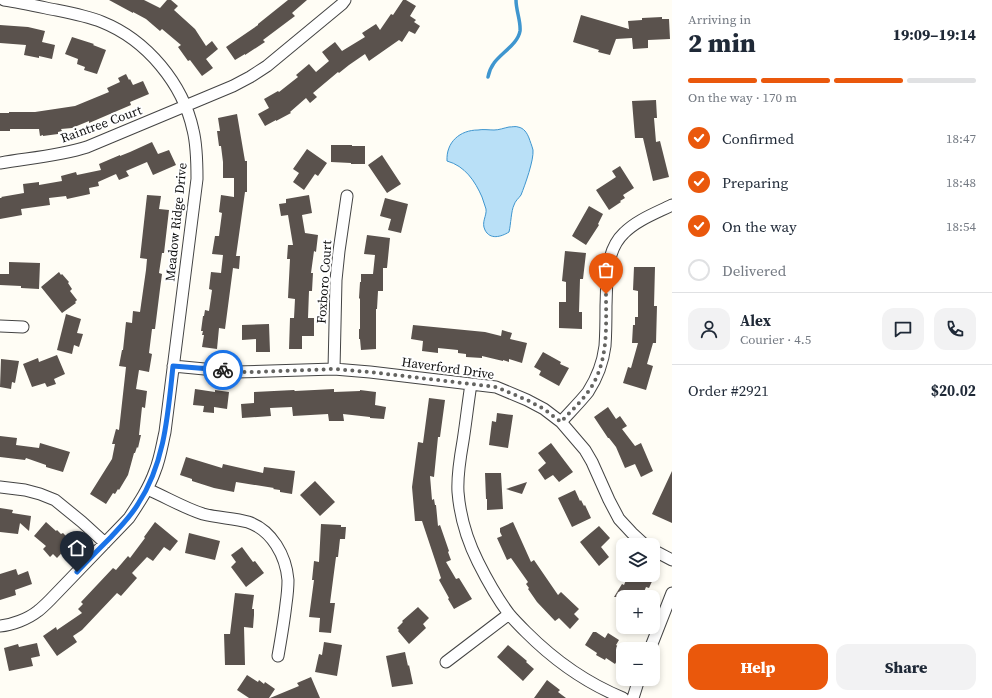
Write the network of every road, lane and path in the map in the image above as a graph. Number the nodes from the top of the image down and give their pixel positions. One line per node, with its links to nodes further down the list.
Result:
1 (4, 0): 3 (street, Meadow Ridge Drive)
2 (345, 0): 3 (street, Raintree Court)
3 (185, 106): 4 (street, Raintree Court); 9 (street, Meadow Ridge Drive)
4 (0, 163)
5 (347, 196): 10 (street, Foxboro Court)
6 (672, 205): 12 (street)
7 (0, 326): 8 (street)
8 (22, 326)
9 (173, 366): 10 (street, Haverford Drive); 14 (street, Meadow Ridge Drive)
10 (334, 369): 11 (street, Haverford Drive)
11 (471, 384): 12 (street, Haverford Drive); 20 (street)
12 (561, 422): 15 (street, Haverford Drive)
13 (0, 487): 16 (street)
14 (147, 488): 16 (street, Meadow Ridge Drive); 23 (street)
15 (637, 538)
16 (105, 543): 21 (street, Meadow Ridge Drive)
17 (660, 554): 18 (street)
18 (672, 560)
19 (672, 593): 22 (street)
20 (509, 614): 24 (street); 26 (street)
21 (0, 626)
22 (653, 642)
23 (278, 656)
24 (446, 662)
25 (637, 686): 27 (street)
26 (623, 698)
27 (633, 698)

